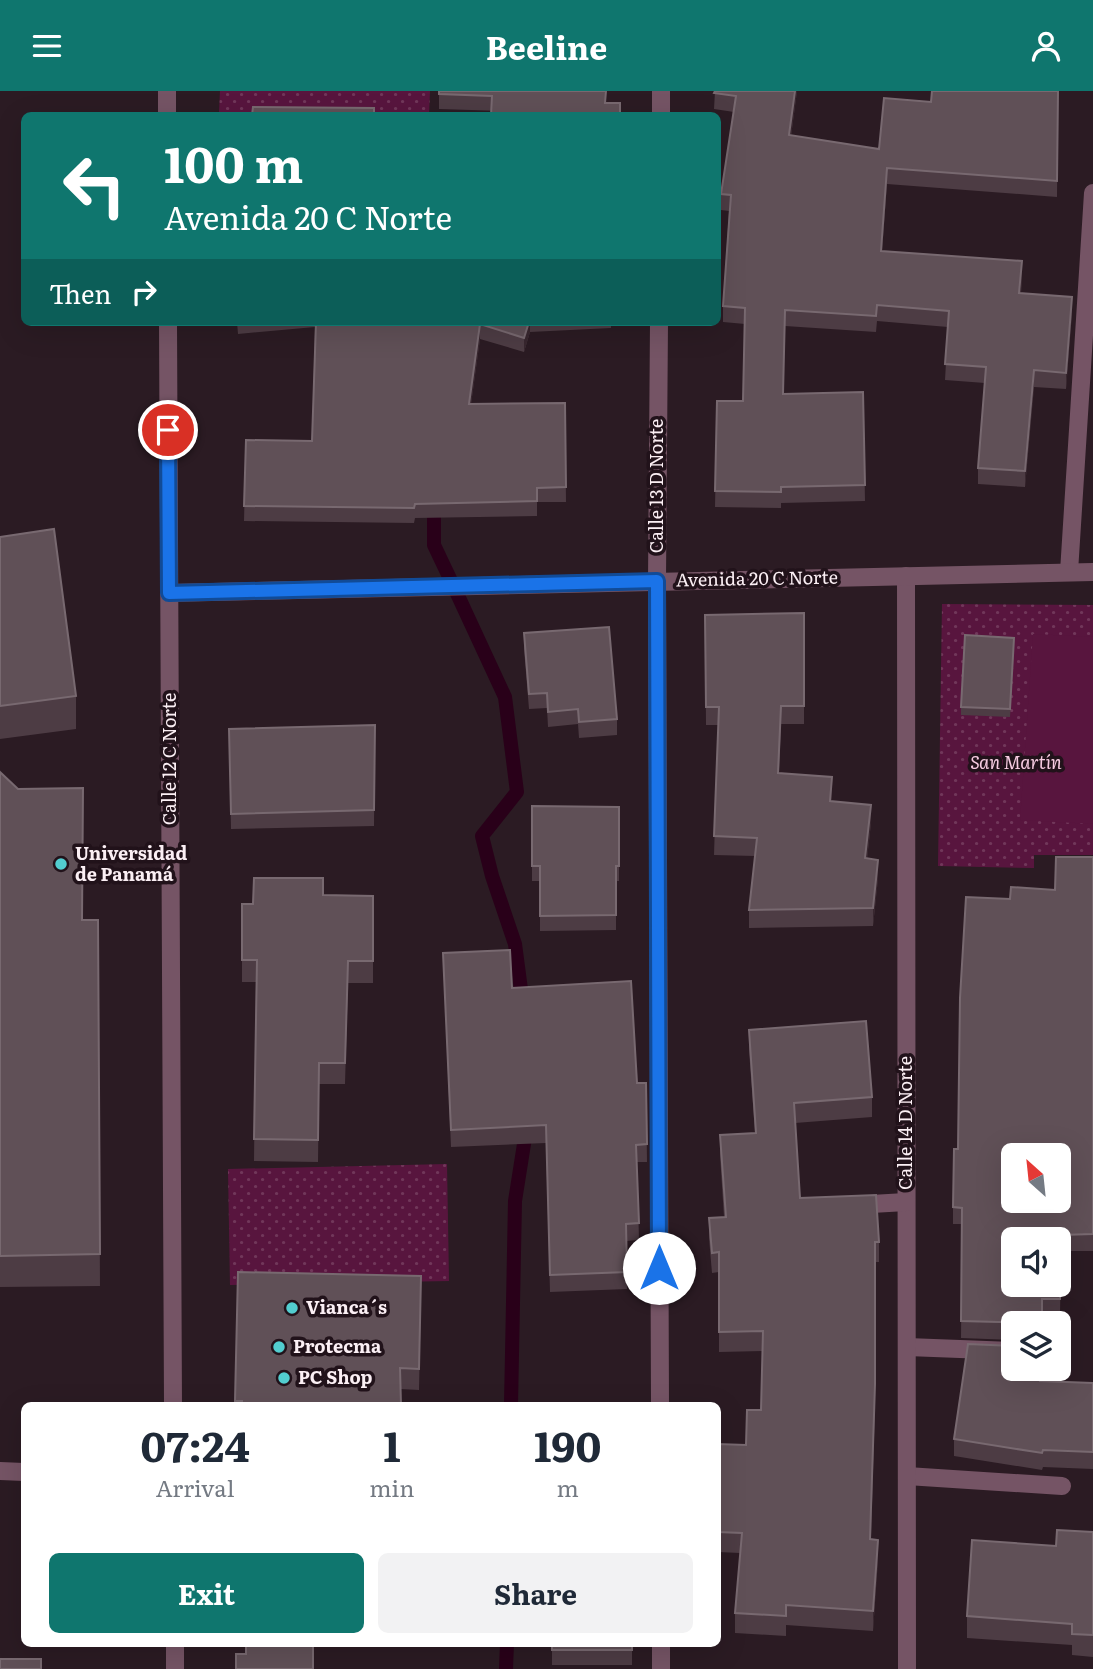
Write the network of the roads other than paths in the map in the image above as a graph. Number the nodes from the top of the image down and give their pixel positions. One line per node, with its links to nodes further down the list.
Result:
1 (167, 91): 3 (street)
2 (661, 91): 4 (street)
3 (167, 112)
4 (661, 112)
5 (1093, 193): 8 (street)
6 (168, 326): 12 (street, Calle 12 C Norte)
7 (659, 326): 11 (street, Calle 13 D Norte)
8 (1069, 572): 9 (street, Avenida 20 C Norte); 10 (street, Avenida 20 C Norte)
9 (1093, 572)
10 (906, 576): 11 (street, Avenida 20 C Norte); 13 (street, Calle 14 D Norte)
11 (657, 581): 12 (street, Avenida 20 C Norte); 18 (street, Calle 13 D Norte)
12 (169, 593): 17 (street, Calle 12 C Norte)
13 (906, 1202): 14 (street); 15 (street, Calle 14 D Norte)
14 (841, 1205)
15 (907, 1347): 16 (street); 21 (street, Calle 14 D Norte)
16 (1001, 1351)
17 (173, 1402)
18 (660, 1402)
19 (0, 1471): 20 (street)
20 (21, 1472)
21 (907, 1476): 22 (street); 27 (street, Calle 14 D Norte)
22 (1062, 1486)
23 (175, 1647): 25 (street)
24 (661, 1647): 26 (street)
25 (175, 1669)
26 (661, 1669)
27 (907, 1669)

